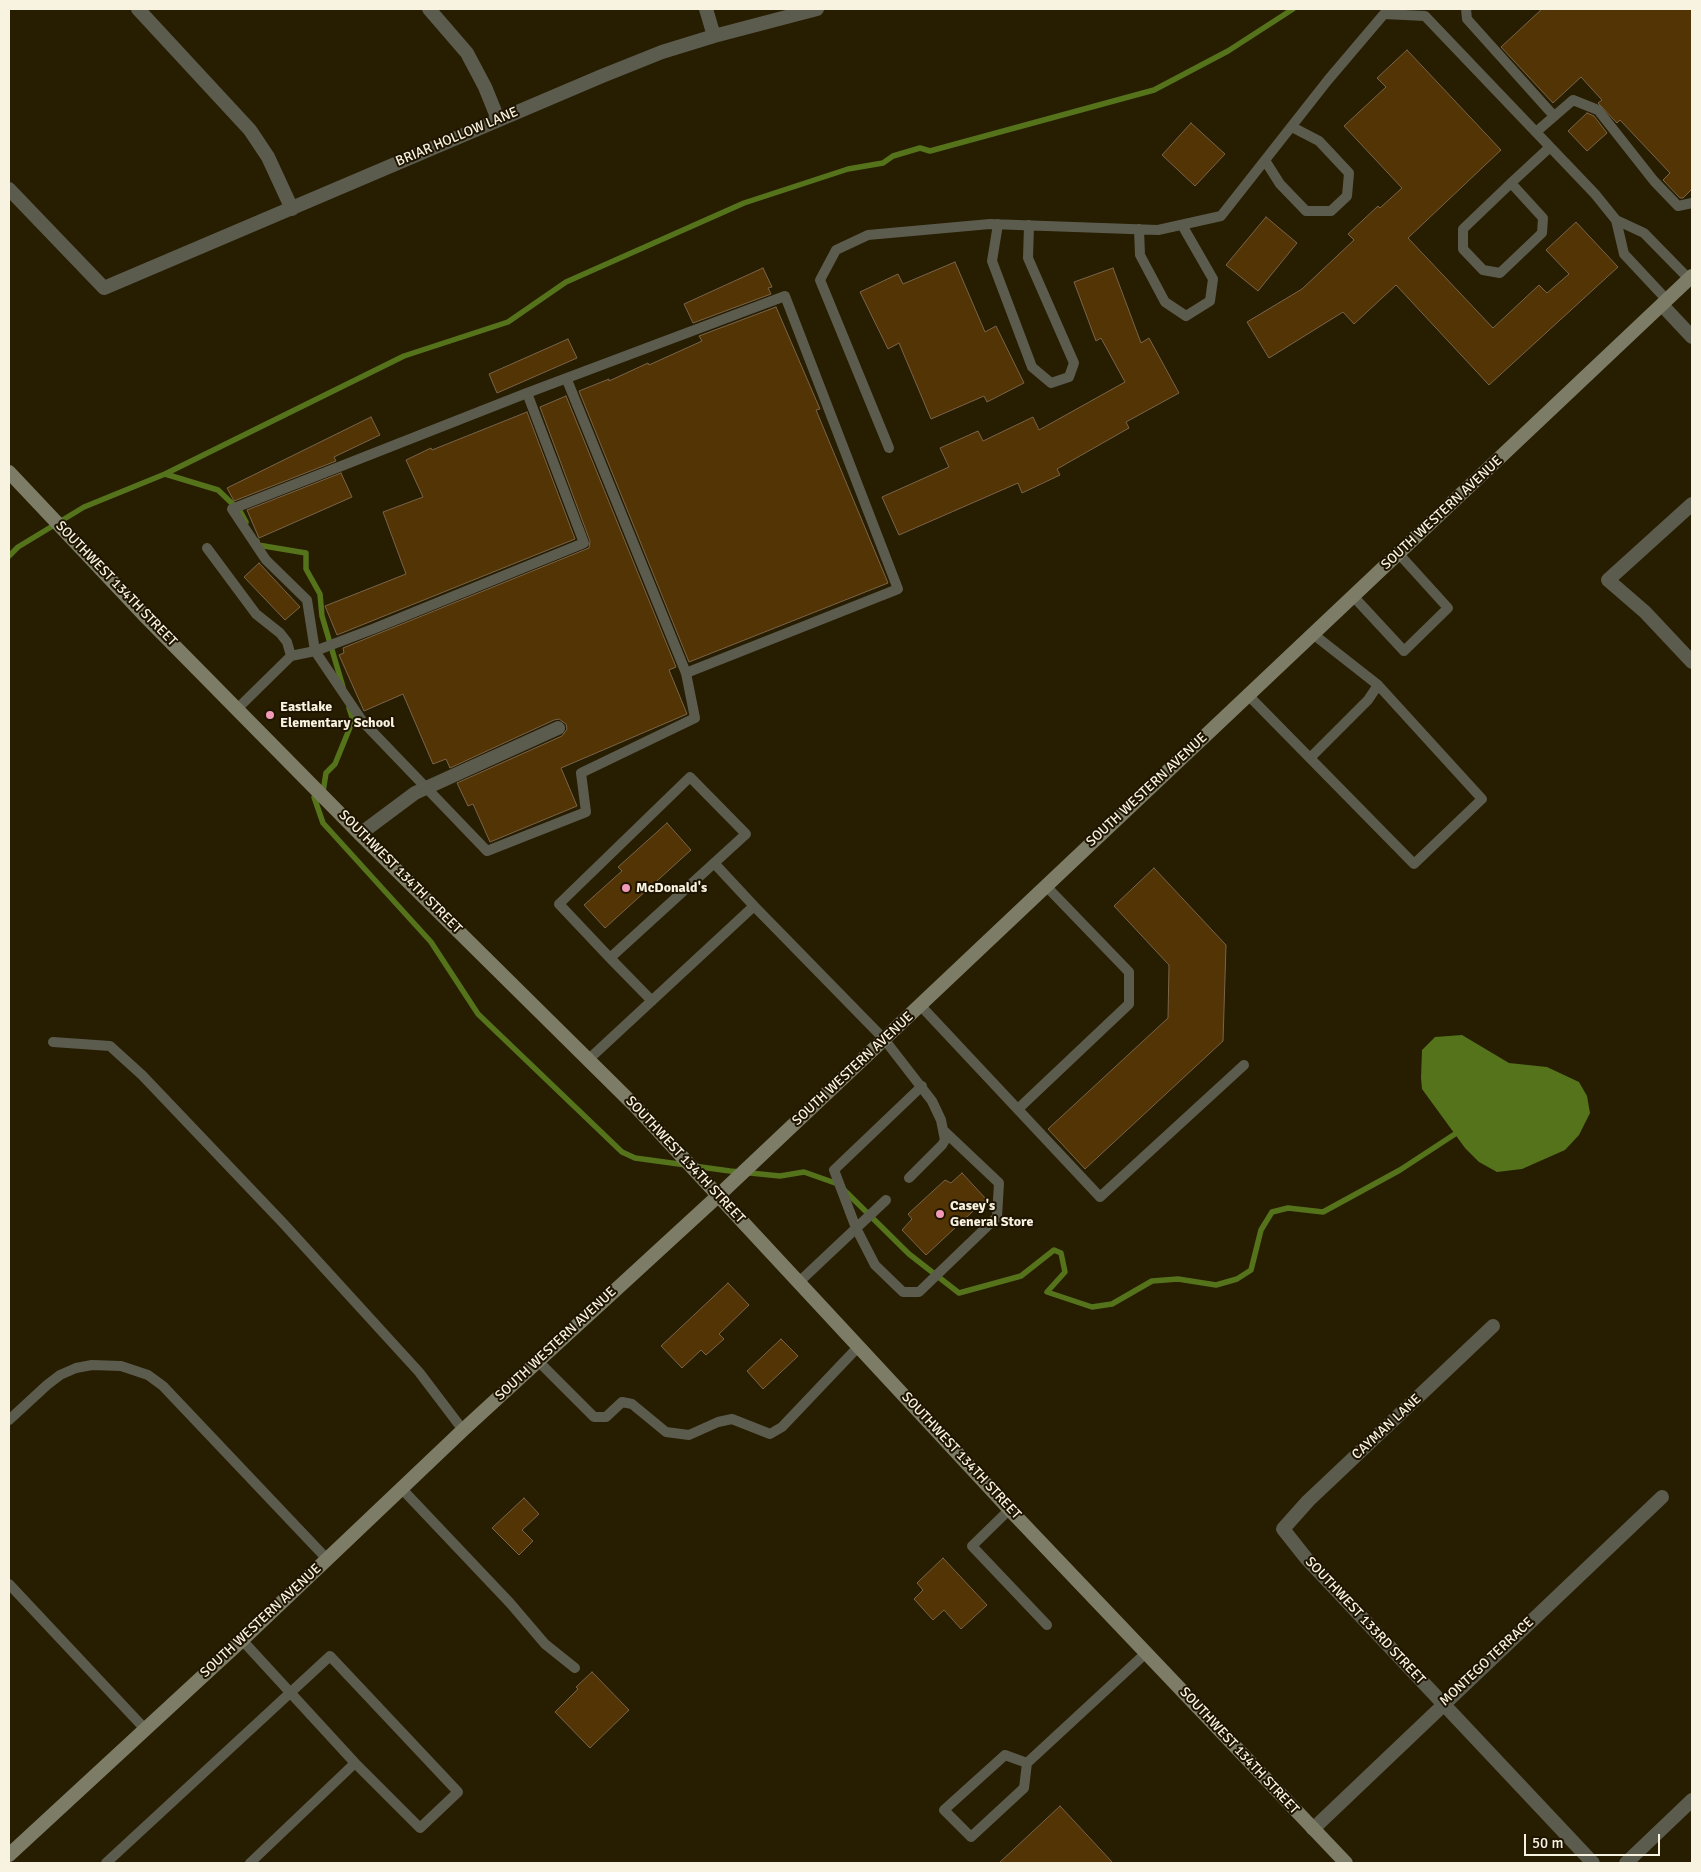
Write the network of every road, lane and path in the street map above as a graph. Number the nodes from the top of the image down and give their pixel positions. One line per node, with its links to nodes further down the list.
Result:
1 (138, 9): 16 (street)
2 (429, 9): 8 (street)
3 (706, 9): 6 (street)
4 (817, 9): 6 (street, BRIAR HOLLOW LANE)
5 (1466, 9): 7 (lane)
6 (714, 36): 8 (street, BRIAR HOLLOW LANE)
7 (1554, 116): 10 (lane); 15 (lane)
8 (498, 120): 16 (street, BRIAR HOLLOW LANE)
9 (1292, 127): 10 (lane); 12 (lane); 12 (lane)
10 (1536, 132): 11 (lane)
11 (1550, 147): 13 (lane); 17 (lane)
12 (1266, 162): 20 (lane)
13 (1512, 183): 13 (lane)
14 (9, 189): 16 (street, BRIAR HOLLOW LANE)
15 (1692, 204)
16 (292, 209)
17 (1616, 220): 22 (lane); 23 (lane)
18 (998, 224): 19 (lane); 19 (lane); 27 (lane)
19 (1029, 225): 21 (lane)
20 (1182, 225): 21 (lane); 21 (lane)
21 (1139, 229)
22 (1691, 278): 23 (main road, SOUTH WESTERN AVENUE)
23 (1664, 303): 24 (street); 31 (main road, SOUTH WESTERN AVENUE)
24 (1692, 336)
25 (567, 380): 26 (lane); 37 (lane); 37 (lane)
26 (527, 393): 34 (lane); 34 (lane)
27 (889, 448)
28 (9, 472): 40 (main road, SOUTHWEST 134TH STREET)
29 (1692, 504): 36 (street)
30 (207, 548): 35 (lane)
31 (1398, 554): 32 (main road, SOUTH WESTERN AVENUE); 32 (lane)
32 (1354, 596): 33 (main road, SOUTH WESTERN AVENUE)
33 (1313, 634): 38 (lane); 39 (main road, SOUTH WESTERN AVENUE)
34 (315, 651): 35 (lane); 43 (lane)
35 (291, 656): 40 (lane)
36 (1692, 662)
37 (686, 673): 43 (lane)
38 (1378, 685): 42 (lane); 42 (lane)
39 (1248, 695): 42 (lane); 46 (main road, SOUTH WESTERN AVENUE)
40 (238, 708): 44 (main road, SOUTHWEST 134TH STREET)
41 (558, 728): 43 (street)
42 (1310, 758)
43 (426, 788): 44 (street)
44 (360, 834): 53 (main road, SOUTHWEST 134TH STREET)
45 (714, 863): 47 (lane); 48 (lane); 48 (lane)
46 (1046, 886): 50 (main road, SOUTH WESTERN AVENUE); 56 (lane)
47 (754, 906): 49 (lane); 51 (lane)
48 (610, 958): 49 (lane)
49 (652, 1001): 53 (lane)
50 (920, 1005): 51 (main road, SOUTH WESTERN AVENUE); 56 (lane)
51 (884, 1039): 55 (lane); 59 (main road, SOUTH WESTERN AVENUE)
52 (53, 1042): 67 (lane)
53 (589, 1059): 59 (main road, SOUTHWEST 134TH STREET)
54 (1244, 1065): 56 (lane)
55 (922, 1086): 57 (lane); 61 (lane)
56 (1018, 1109)
57 (944, 1131): 58 (lane); 61 (lane)
58 (909, 1178)
59 (719, 1195): 62 (main road, SOUTHWEST 134TH STREET); 65 (main road, SOUTH WESTERN AVENUE)
60 (886, 1200): 61 (lane)
61 (856, 1228): 62 (lane)
62 (799, 1282): 64 (main road, SOUTHWEST 134TH STREET)
63 (1493, 1326): 71 (street, CAYMAN LANE)
64 (859, 1346): 65 (lane); 70 (main road, SOUTHWEST 134TH STREET)
65 (538, 1361): 67 (main road, SOUTH WESTERN AVENUE)
66 (9, 1420): 72 (lane)
67 (463, 1430): 68 (main road, SOUTH WESTERN AVENUE)
68 (401, 1488): 72 (main road, SOUTH WESTERN AVENUE); 77 (lane)
69 (1662, 1497): 79 (street, MONTEGO TERRACE)
70 (1010, 1509): 74 (lane); 76 (main road, SOUTHWEST 134TH STREET)
71 (1283, 1529): 79 (street, SOUTHWEST 133RD STREET)
72 (327, 1559): 75 (main road, SOUTH WESTERN AVENUE)
73 (9, 1584): 80 (lane)
74 (1047, 1625)
75 (242, 1640): 78 (lane); 80 (main road, SOUTH WESTERN AVENUE)
76 (1146, 1653): 82 (lane); 84 (main road, SOUTHWEST 134TH STREET)
77 (575, 1668)
78 (291, 1692): 81 (lane); 81 (lane); 87 (lane)
79 (1443, 1703): 84 (street, MONTEGO TERRACE); 91 (street, SOUTHWEST 133RD STREET)
80 (145, 1729): 86 (main road, SOUTH WESTERN AVENUE)
81 (355, 1762): 85 (lane)
82 (1027, 1762): 82 (lane)
83 (1692, 1800): 92 (street)
84 (1312, 1829): 90 (main road, SOUTHWEST 134TH STREET)
85 (261, 1853): 88 (lane); 89 (lane)
86 (9, 1855)
87 (106, 1863)
88 (250, 1863)
89 (264, 1863)
90 (1346, 1863)
91 (1594, 1863)
92 (1626, 1863)

